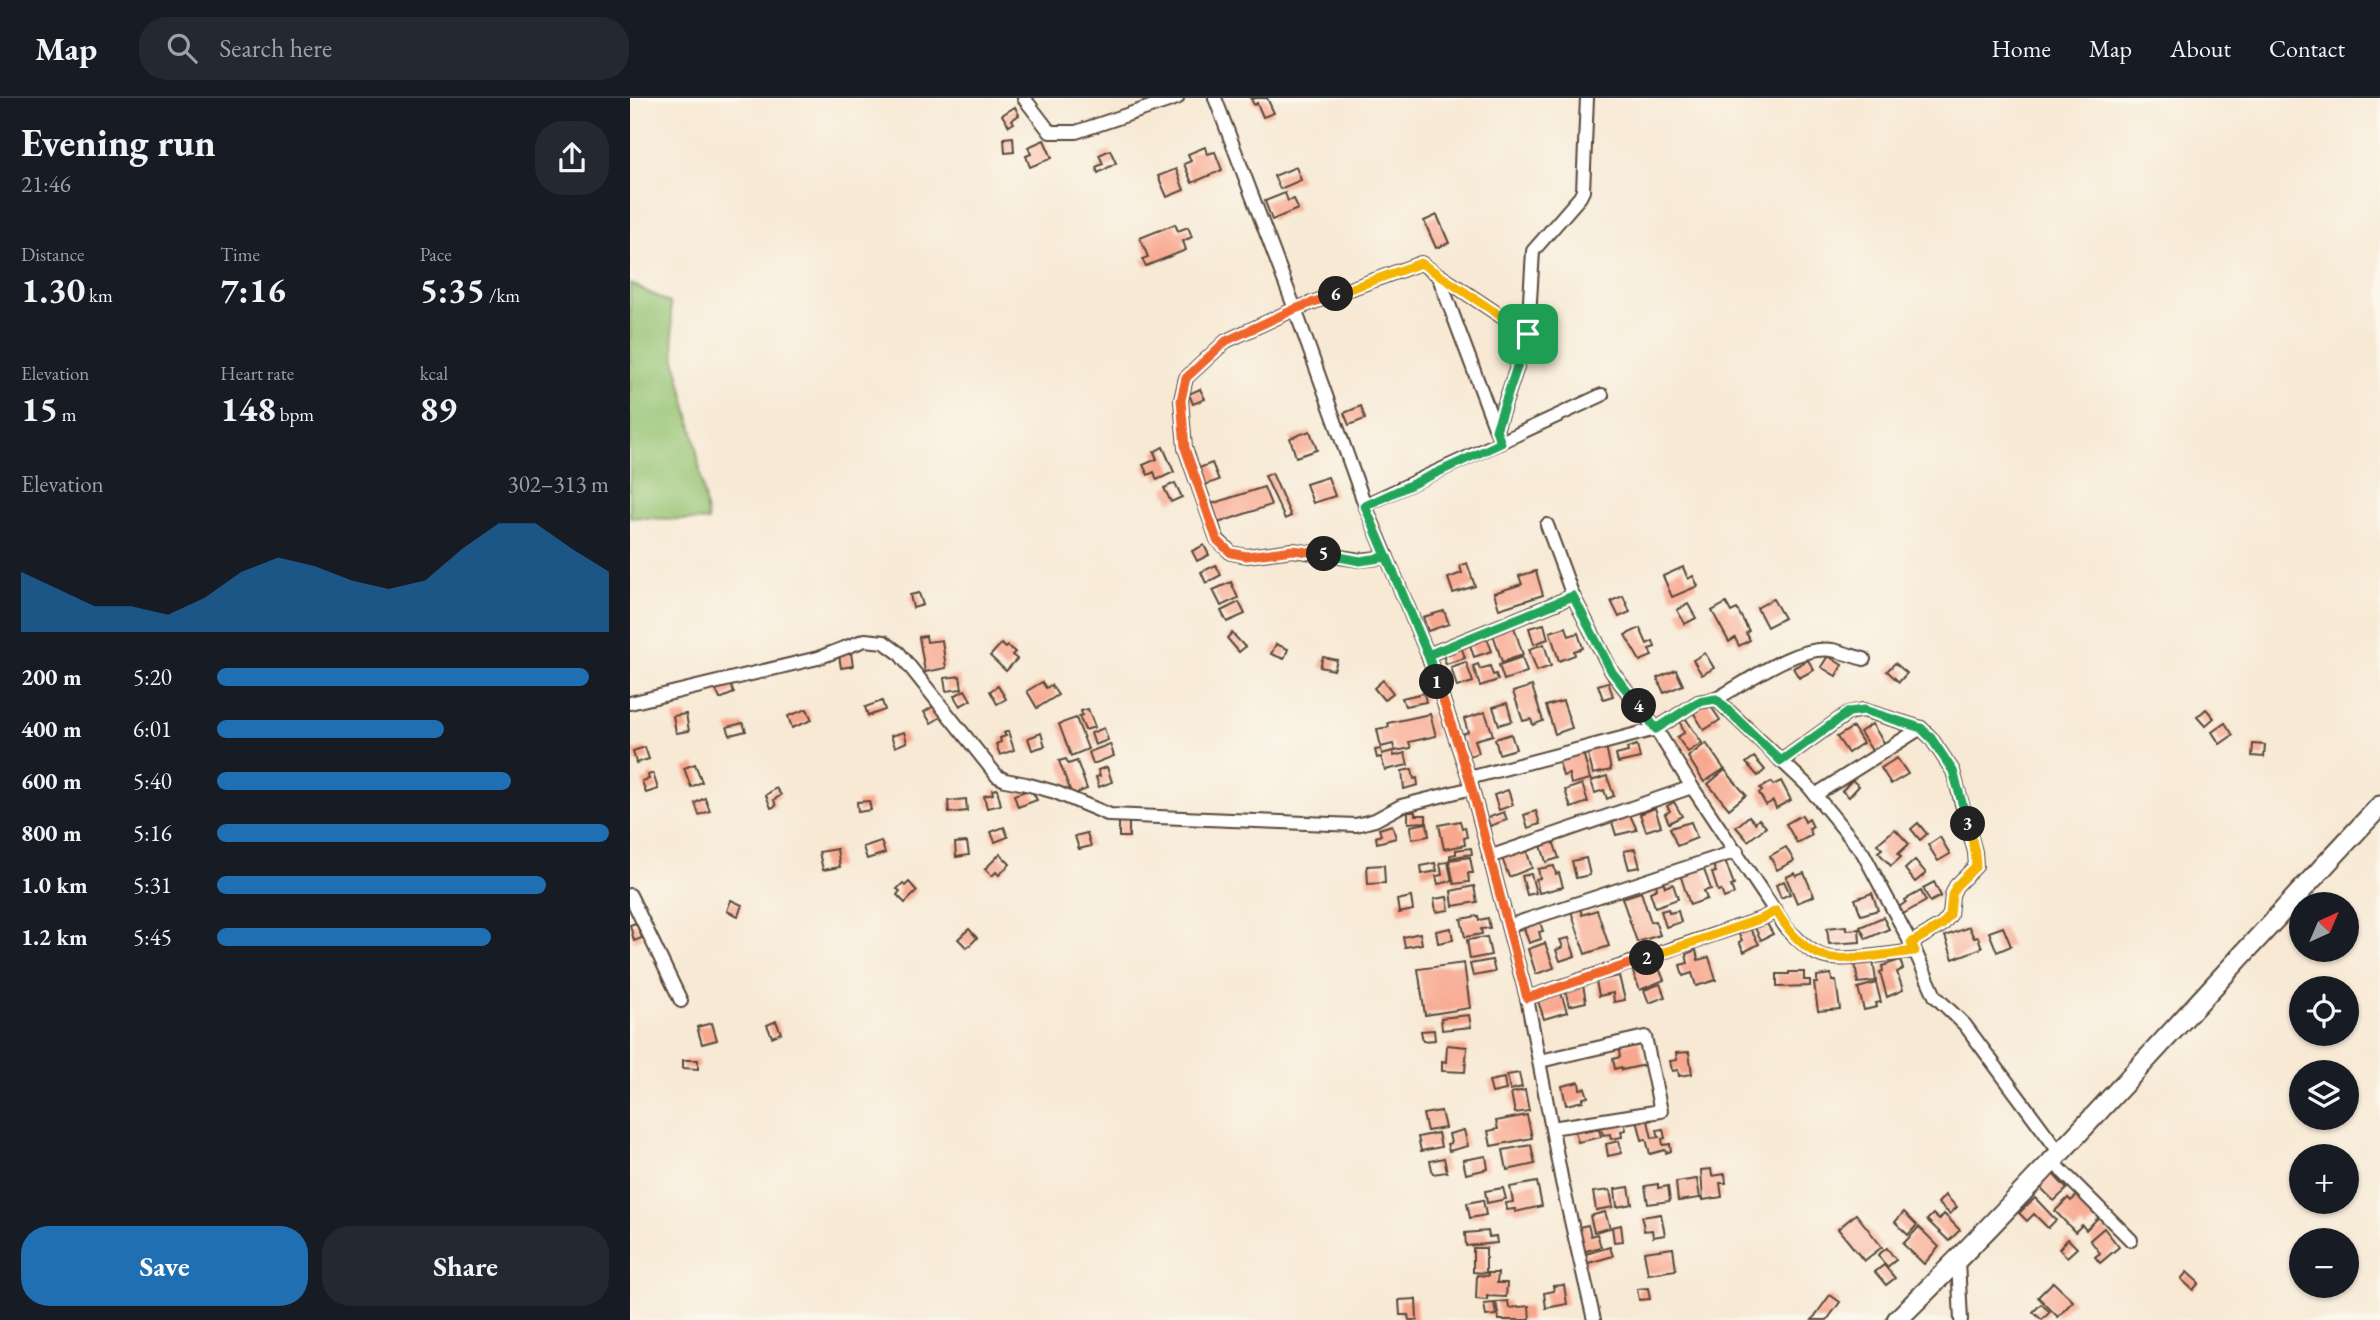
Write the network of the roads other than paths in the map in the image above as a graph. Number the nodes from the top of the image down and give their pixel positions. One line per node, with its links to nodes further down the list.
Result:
1 (1024, 98): 2 (street)
2 (1177, 98)
3 (1214, 98): 6 (street)
4 (1587, 98): 7 (street)
5 (1438, 275): 6 (street); 7 (street); 9 (street)
6 (1295, 309): 10 (street); 12 (street)
7 (1528, 334): 9 (street)
8 (1602, 395): 9 (street)
9 (1499, 437): 10 (street)
10 (1365, 506): 12 (street)
11 (1547, 525): 13 (street)
12 (1387, 557): 14 (street)
13 (1573, 596): 14 (street); 19 (street)
14 (1428, 655): 21 (street)
15 (1864, 659): 16 (street)
16 (1716, 699): 19 (street); 20 (street)
17 (630, 703): 21 (street)
18 (1921, 728): 20 (street); 23 (street); 30 (street)
19 (1656, 729): 21 (street); 22 (street)
20 (1781, 761): 23 (street)
21 (1471, 783): 26 (street)
22 (1692, 787): 25 (street); 26 (street)
23 (1815, 795): 30 (street)
24 (2380, 806): 35 (street)
25 (1737, 852): 28 (street); 29 (street)
26 (1489, 857): 29 (street)
27 (630, 895): 32 (street)
28 (1776, 911): 30 (street); 31 (street)
29 (1508, 926): 31 (street)
30 (1913, 947): 35 (street)
31 (1527, 998): 33 (street)
32 (681, 1001)
33 (1540, 1061): 34 (street); 34 (street)
34 (1552, 1128): 38 (street)
35 (2056, 1157): 36 (street); 37 (street)
36 (2131, 1240)
37 (1958, 1261): 39 (street); 40 (street)
38 (1594, 1320)
39 (1897, 1320)
40 (1961, 1320)

